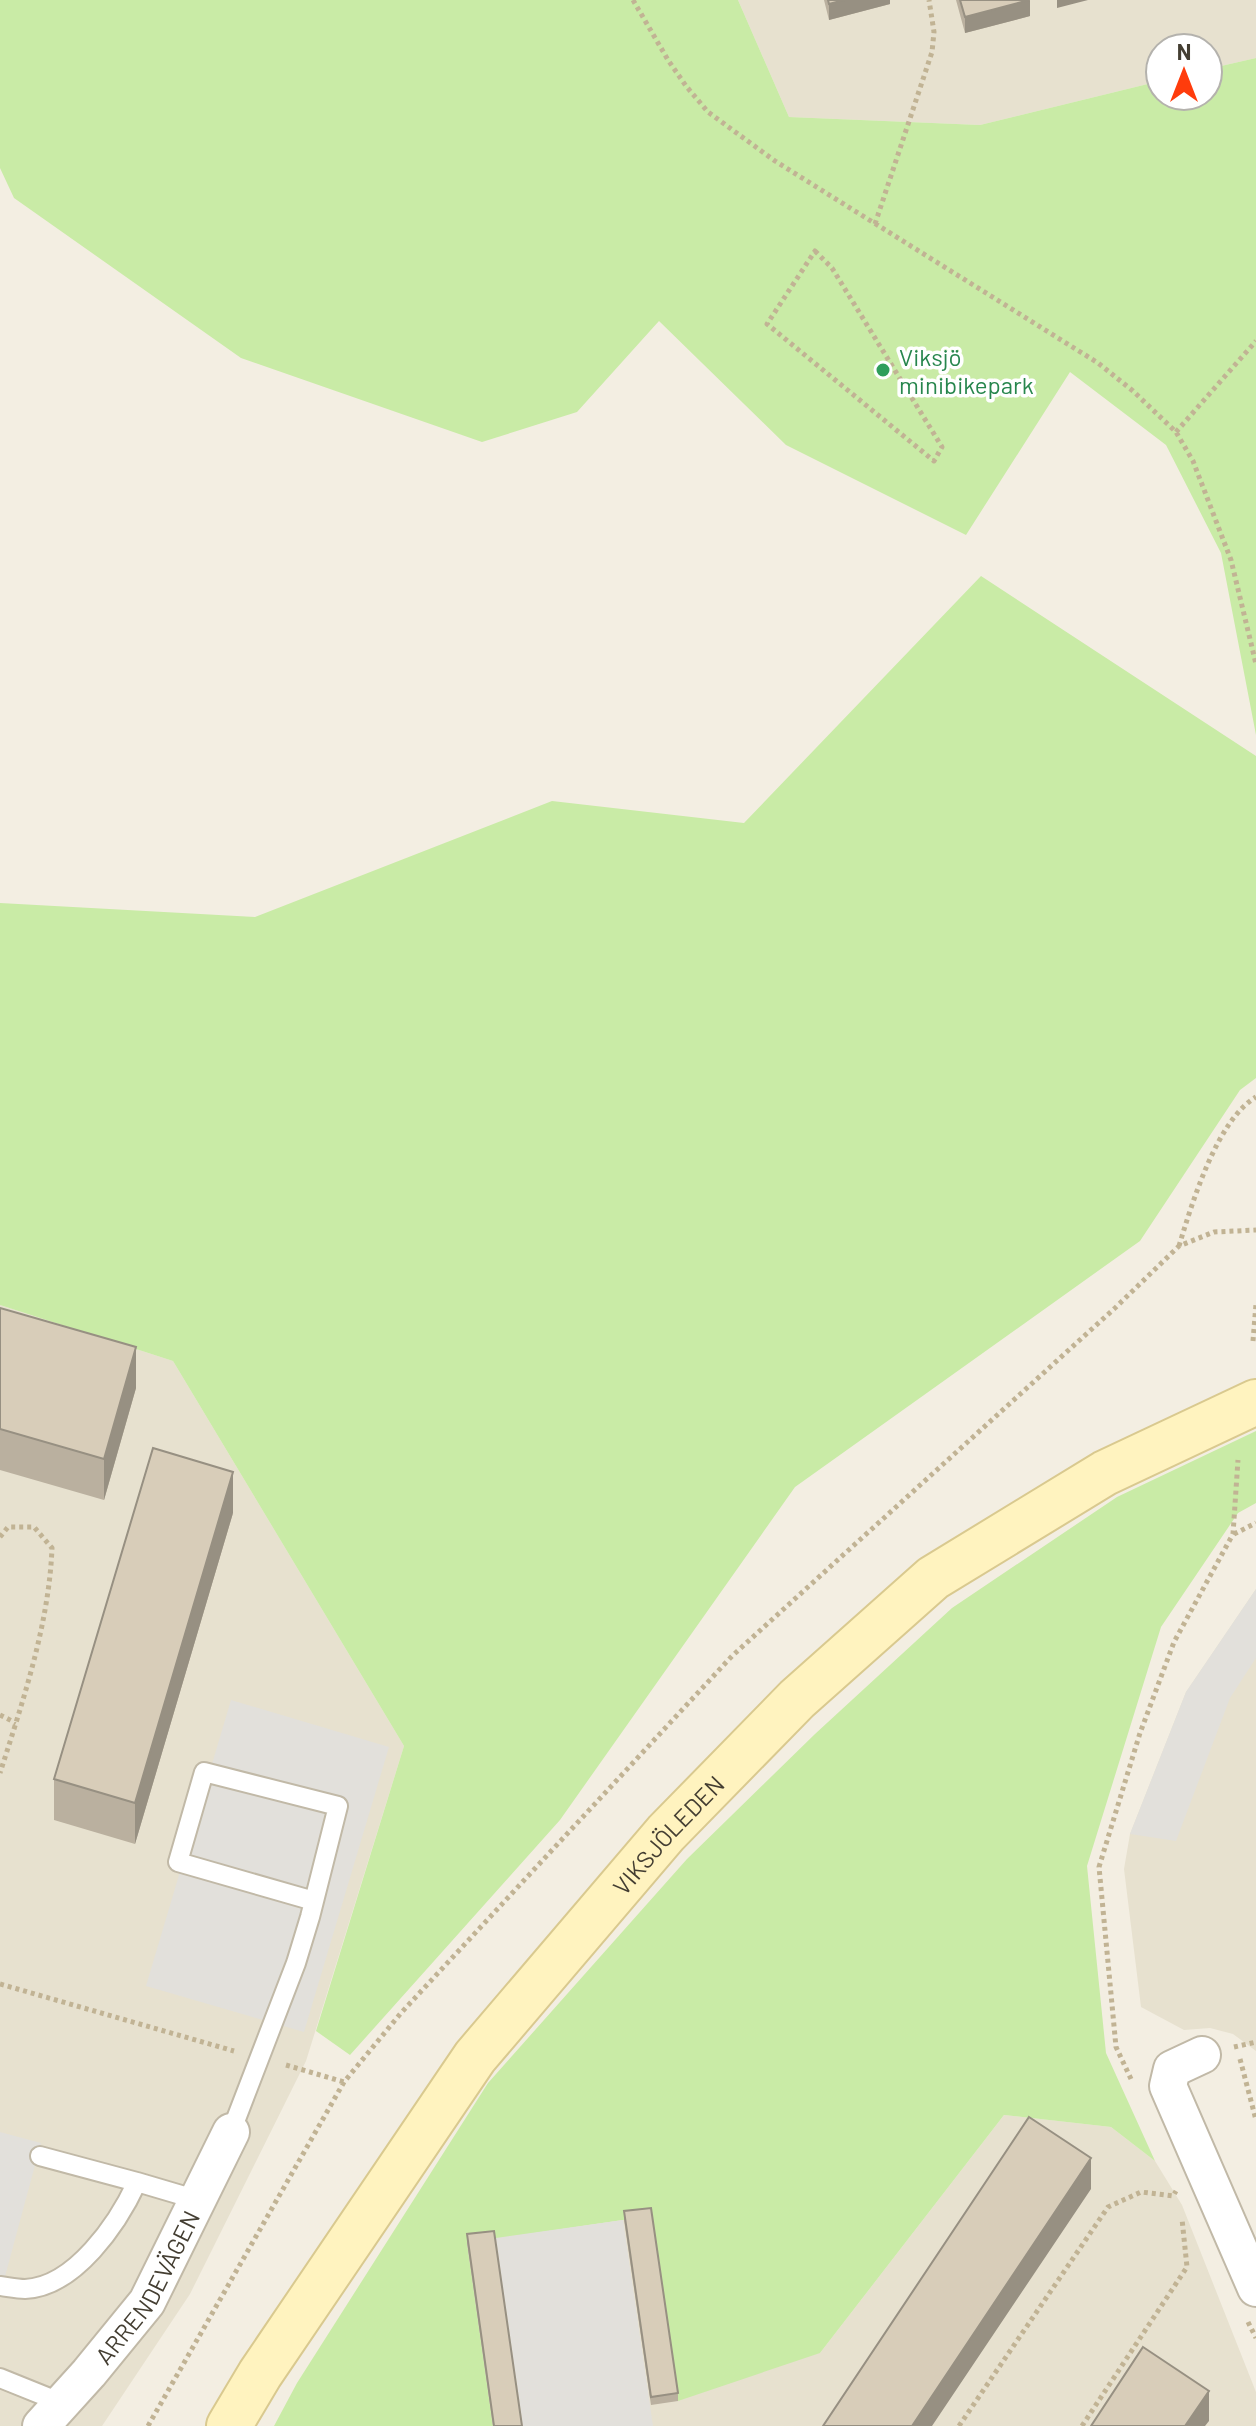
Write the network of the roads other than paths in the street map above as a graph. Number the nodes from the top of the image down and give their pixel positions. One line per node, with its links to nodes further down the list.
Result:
1 (1256, 1402): 12 (main road, VIKSJÖLEDEN)
2 (314, 1901): 2 (lane); 4 (lane)
3 (1202, 2055): 9 (street)
4 (231, 2132): 7 (street, ARRENDEVÄGEN)
5 (40, 2156): 6 (lane)
6 (137, 2182): 7 (lane); 8 (lane)
7 (198, 2200): 11 (street, ARRENDEVÄGEN)
8 (0, 2286)
9 (1249, 2299)
10 (0, 2378): 11 (lane)
11 (51, 2414)
12 (229, 2426)

